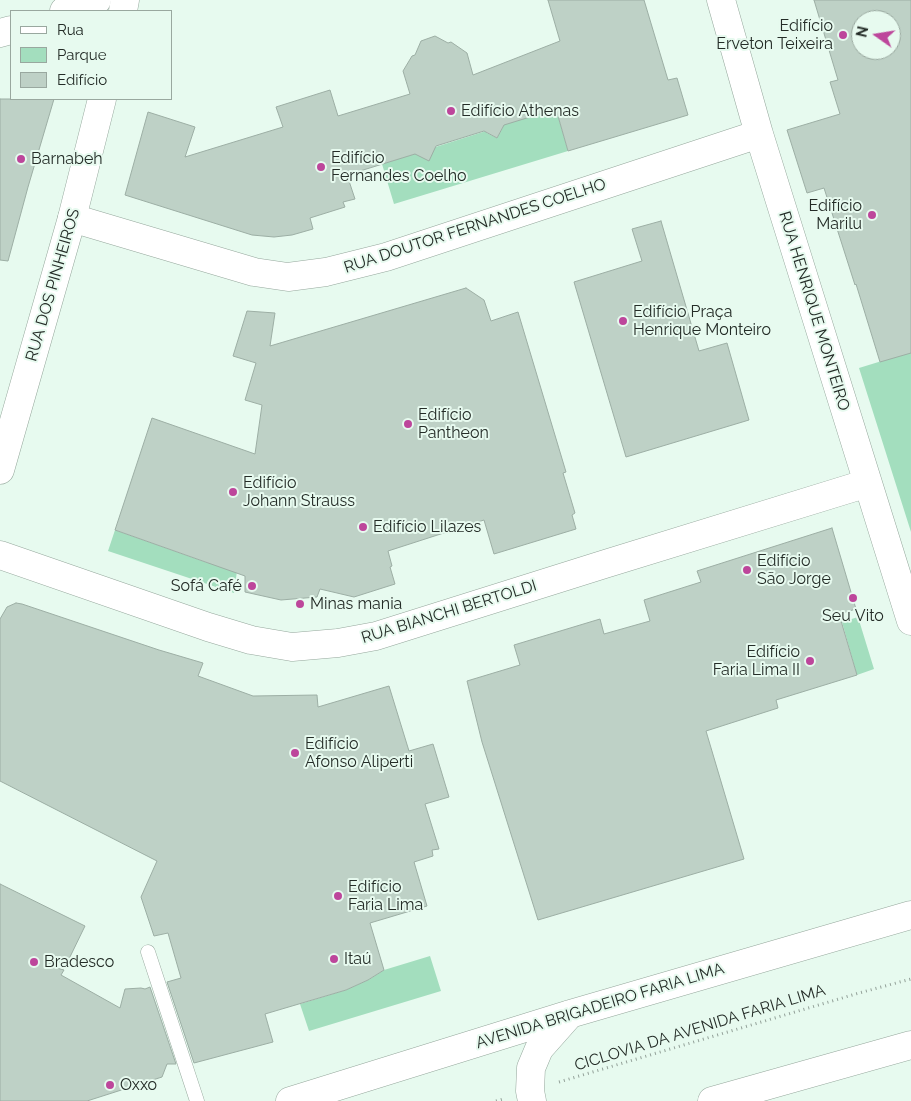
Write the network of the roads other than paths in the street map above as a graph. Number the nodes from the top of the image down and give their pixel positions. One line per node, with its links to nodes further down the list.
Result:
1 (97, 0): 3 (main road)
2 (721, 0): 5 (main road, RUA HENRIQUE MONTEIRO)
3 (67, 10)
4 (102, 100): 6 (main road, RUA DOS PINHEIROS)
5 (759, 134): 6 (main road, RUA DOUTOR FERNANDES COELHO); 9 (main road, RUA HENRIQUE MONTEIRO)
6 (72, 218): 7 (main road, RUA DOS PINHEIROS)
7 (11, 399): 8 (main road, RUA DOS PINHEIROS)
8 (0, 470)
9 (868, 482): 10 (main road, RUA BIANCHI BERTOLDI); 11 (main road, RUA HENRIQUE MONTEIRO)
10 (0, 554)
11 (911, 621)
12 (911, 915): 14 (main road, AVENIDA BRIGADEIRO FARIA LIMA)
13 (148, 952): 18 (lane)
14 (570, 1014): 16 (main road, AVENIDA BRIGADEIRO FARIA LIMA); 17 (main road)
15 (911, 1045): 21 (main road)
16 (335, 1087): 19 (main road, AVENIDA BRIGADEIRO FARIA LIMA); 20 (main road)
17 (531, 1096)
18 (197, 1101)
19 (290, 1101)
20 (360, 1101)
21 (712, 1101)

